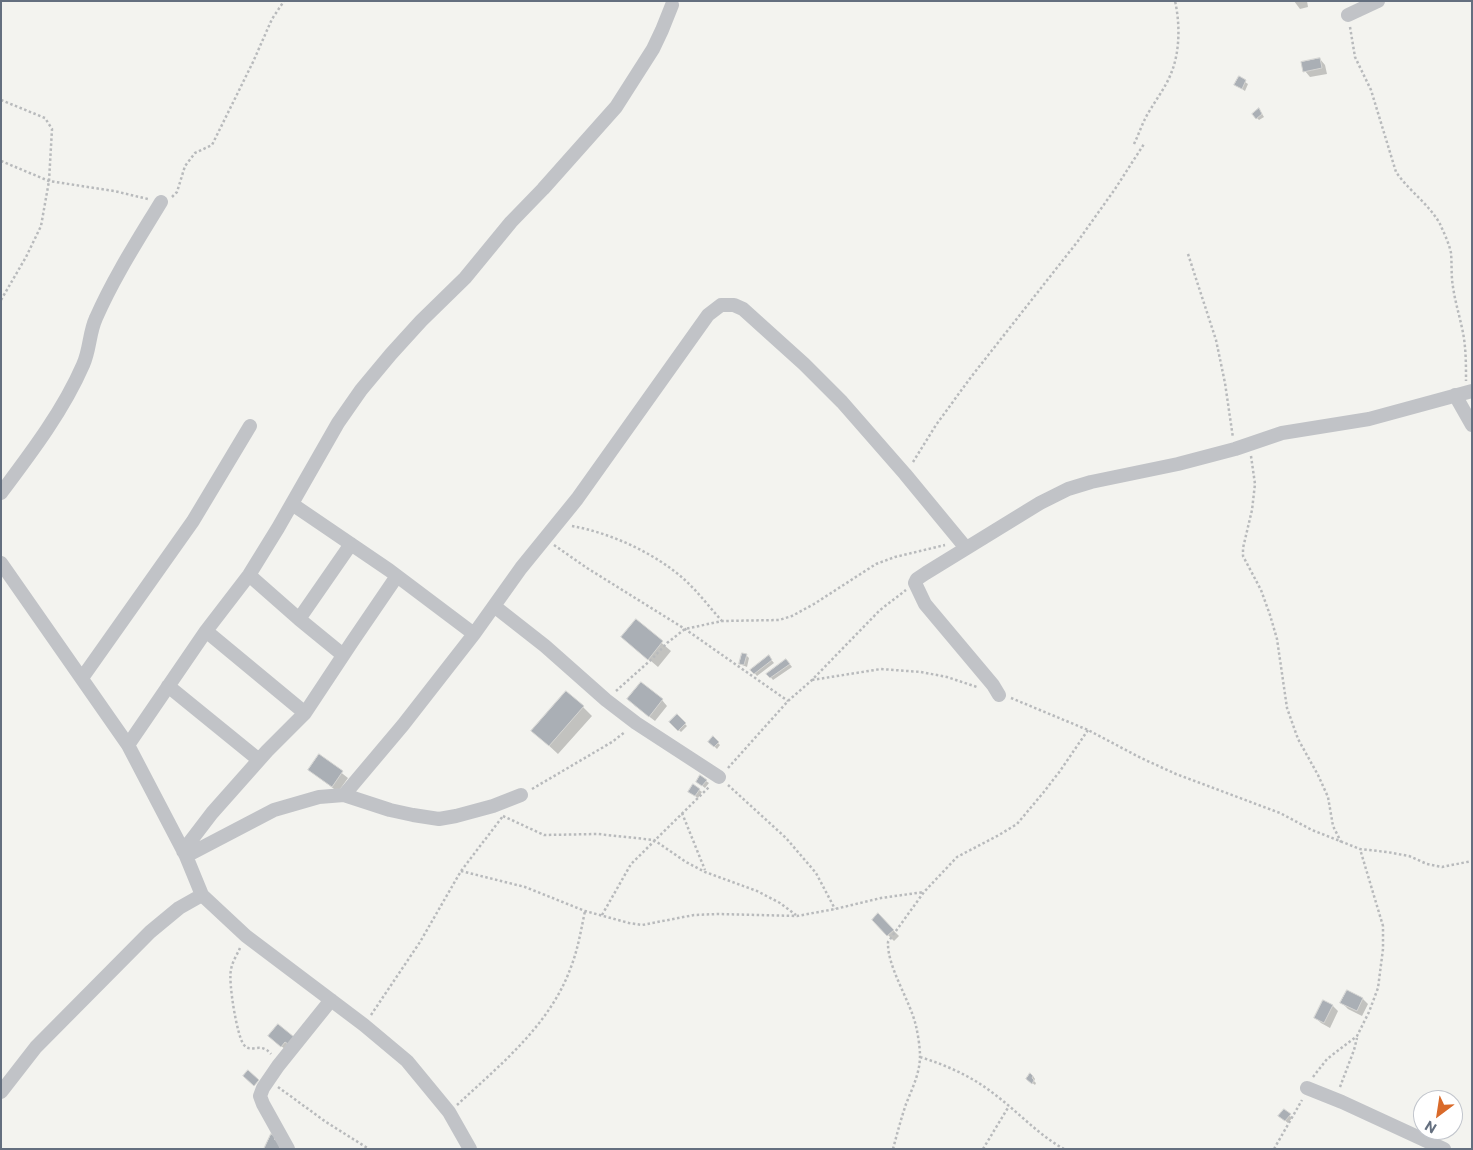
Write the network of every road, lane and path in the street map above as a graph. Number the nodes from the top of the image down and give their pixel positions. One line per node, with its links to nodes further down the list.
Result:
1 (284, 1): 11 (path)
2 (1175, 1): 7 (path)
3 (1378, 1): 5 (street)
4 (672, 5): 21 (street)
5 (1348, 15): 14 (path)
6 (1, 100): 10 (path)
7 (1134, 144)
8 (1144, 144): 19 (path)
9 (1, 161): 10 (path)
10 (49, 181): 11 (path); 13 (path)
11 (161, 202): 20 (street)
12 (1188, 254): 18 (path)
13 (1, 300)
14 (1464, 393): 15 (street); 17 (street)
15 (1472, 425)
16 (250, 426): 37 (street)
17 (1251, 444): 18 (street); 54 (path)
18 (1235, 449): 25 (street)
19 (905, 474): 22 (street); 25 (street)
20 (1, 493)
21 (292, 504): 24 (street); 27 (street)
22 (558, 523): 23 (street); 32 (path)
23 (544, 539): 30 (street); 33 (path)
24 (351, 544): 28 (street); 31 (street)
25 (963, 545): 29 (street); 32 (path)
26 (1, 562): 37 (street)
27 (249, 575): 31 (street); 34 (street)
28 (397, 576): 35 (street); 36 (street)
29 (915, 583): 38 (path); 40 (street)
30 (494, 606): 35 (street); 41 (street)
31 (299, 619): 36 (street)
32 (722, 621): 33 (path)
33 (685, 630): 41 (path); 42 (path)
34 (206, 631): 39 (street); 43 (street)
35 (474, 634): 49 (street)
36 (343, 656): 43 (street)
37 (82, 678): 46 (street)
38 (812, 680): 40 (path); 42 (path)
39 (168, 686): 46 (street); 47 (street)
40 (999, 695): 45 (path)
41 (606, 700): 44 (street)
42 (788, 701): 48 (path)
43 (305, 713): 47 (street)
44 (636, 723): 48 (street); 50 (path)
45 (1088, 730): 54 (path); 60 (path)
46 (128, 745): 56 (street)
47 (260, 760): 56 (street)
48 (719, 777): 51 (path); 62 (path)
49 (344, 795): 50 (street); 56 (street)
50 (520, 796): 52 (path)
51 (682, 812): 53 (path); 59 (path)
52 (503, 816): 53 (path); 58 (path)
53 (654, 840): 59 (path); 64 (path)
54 (1342, 843): 55 (path)
55 (1360, 850): 57 (path); 69 (path)
56 (185, 854): 61 (street)
57 (1472, 861)
58 (460, 871): 63 (path); 68 (path)
59 (705, 872): 65 (path)
60 (924, 892): 62 (path); 70 (path)
61 (202, 895): 66 (street); 74 (street)
62 (835, 909): 65 (path)
63 (585, 911): 64 (path); 77 (path)
64 (602, 915): 65 (path)
65 (797, 916)
66 (246, 936): 67 (street); 71 (path)
67 (330, 1000): 68 (street); 71 (street)
68 (364, 1025): 77 (street)
69 (1357, 1036): 73 (path); 75 (path)
70 (920, 1057): 76 (path); 81 (path)
71 (278, 1066): 72 (street)
72 (268, 1080): 78 (street); 79 (path)
73 (1307, 1088): 75 (street); 84 (path)
74 (1, 1092)
75 (1342, 1102): 85 (street)
76 (1009, 1106): 82 (path); 83 (path)
77 (449, 1112): 80 (street)
78 (288, 1149)
79 (369, 1149)
80 (470, 1149)
81 (893, 1149)
82 (983, 1149)
83 (1064, 1149)
84 (1274, 1149)
85 (1444, 1149)

